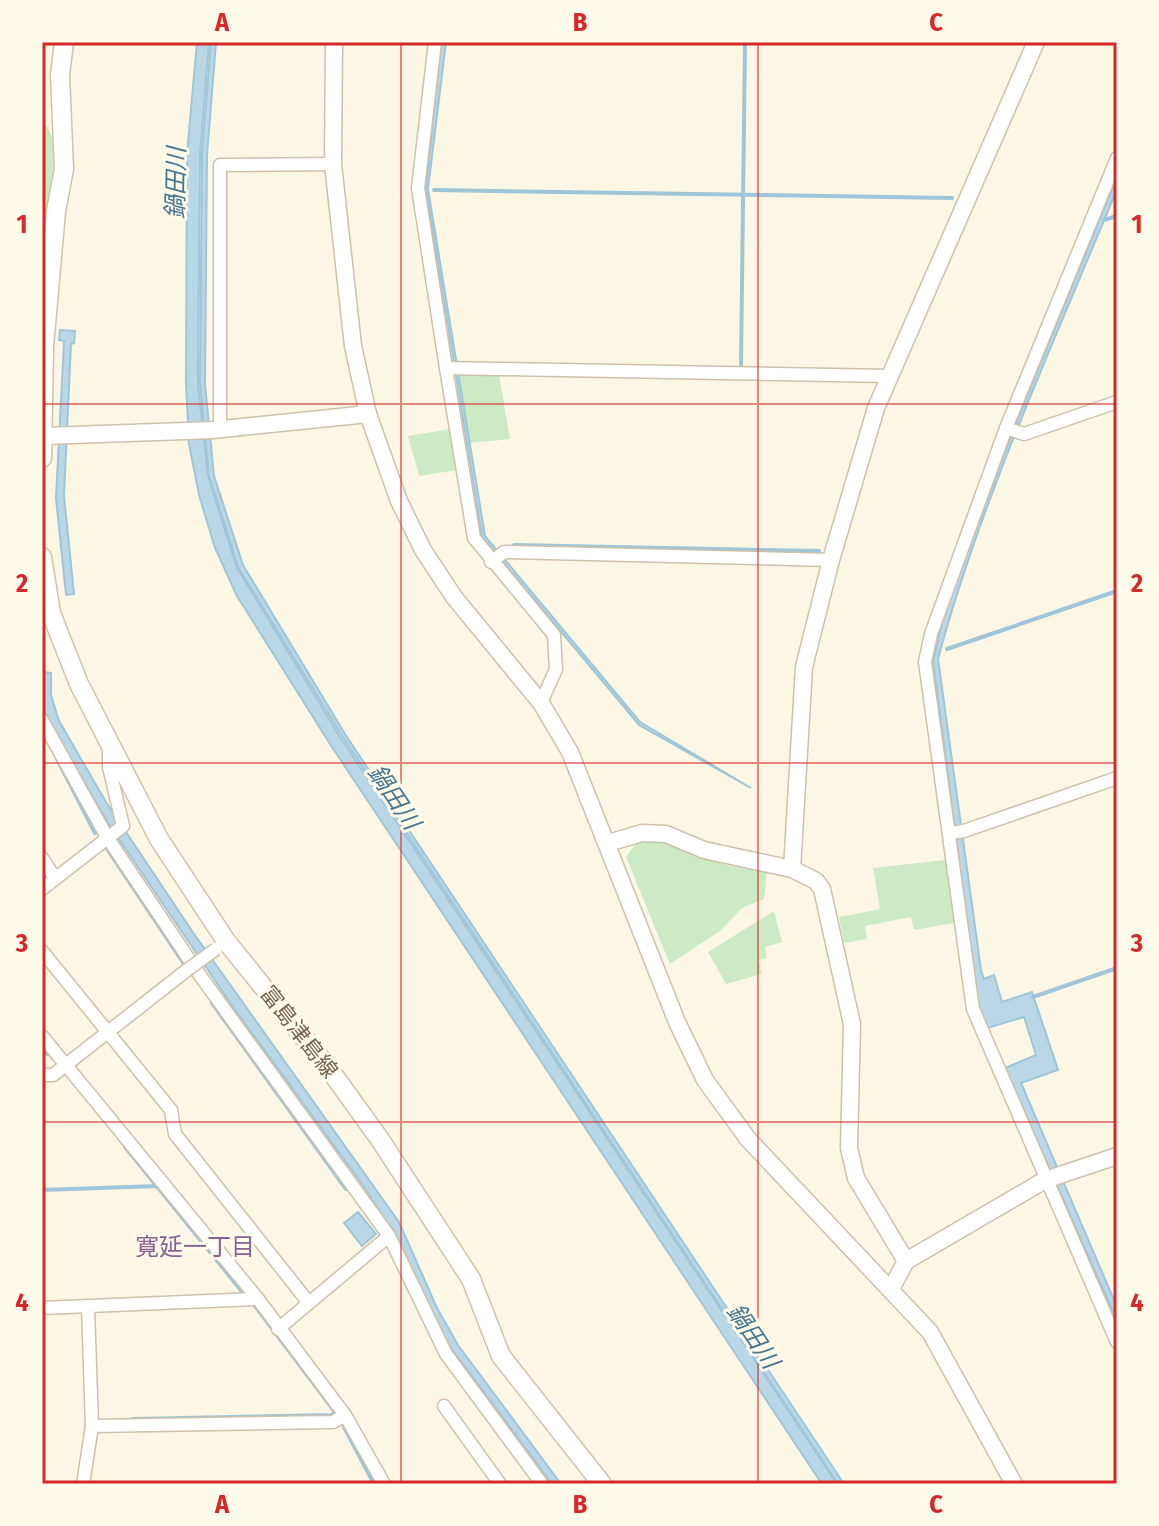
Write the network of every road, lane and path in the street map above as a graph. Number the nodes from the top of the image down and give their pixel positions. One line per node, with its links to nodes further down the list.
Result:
1 (64, 42): 7 (main road)
2 (334, 42): 6 (street)
3 (435, 42): 8 (street)
4 (1036, 42): 9 (street)
5 (1117, 158): 13 (street)
6 (333, 164): 11 (street); 12 (street)
7 (49, 217): 14 (main road)
8 (452, 368): 9 (street); 17 (street)
9 (889, 376): 18 (street)
10 (1117, 402): 13 (street)
11 (368, 414): 12 (street); 19 (street)
12 (216, 430): 14 (street)
13 (1014, 431): 24 (street)
14 (53, 436): 15 (main road)
15 (42, 458)
16 (42, 557): 21 (main road, 富島津島線)
17 (497, 557): 18 (street); 19 (street)
18 (831, 560): 27 (street)
19 (541, 703): 25 (street)
20 (42, 720): 23 (street)
21 (109, 743): 23 (street); 30 (main road, 富島津島線)
22 (1117, 778): 24 (street)
23 (114, 832): 28 (street); 38 (street)
24 (955, 832): 37 (street)
25 (608, 843): 27 (street); 40 (street)
26 (42, 858): 28 (street)
27 (792, 869): 39 (street)
28 (55, 878): 29 (street)
29 (42, 889)
30 (221, 945): 32 (street, bridge); 54 (main road, 富島津島線)
31 (42, 951): 32 (street)
32 (108, 1030): 34 (street); 42 (street)
33 (42, 1036): 34 (street)
34 (64, 1063): 35 (street); 41 (street)
35 (42, 1075)
36 (1117, 1156): 37 (street)
37 (1053, 1178): 39 (street); 46 (street)
38 (389, 1236): 42 (street); 53 (street)
39 (906, 1261): 40 (street)
40 (891, 1289): 55 (street)
41 (258, 1299): 43 (street); 45 (street)
42 (309, 1303): 45 (street)
43 (88, 1307): 44 (street); 49 (street)
44 (42, 1308)
45 (278, 1329): 48 (street)
46 (1117, 1342)
47 (444, 1406): 52 (street)
48 (345, 1415): 49 (street); 51 (street)
49 (92, 1426): 50 (street)
50 (83, 1484)
51 (384, 1484)
52 (500, 1484)
53 (542, 1484)
54 (601, 1484)
55 (1014, 1484)

